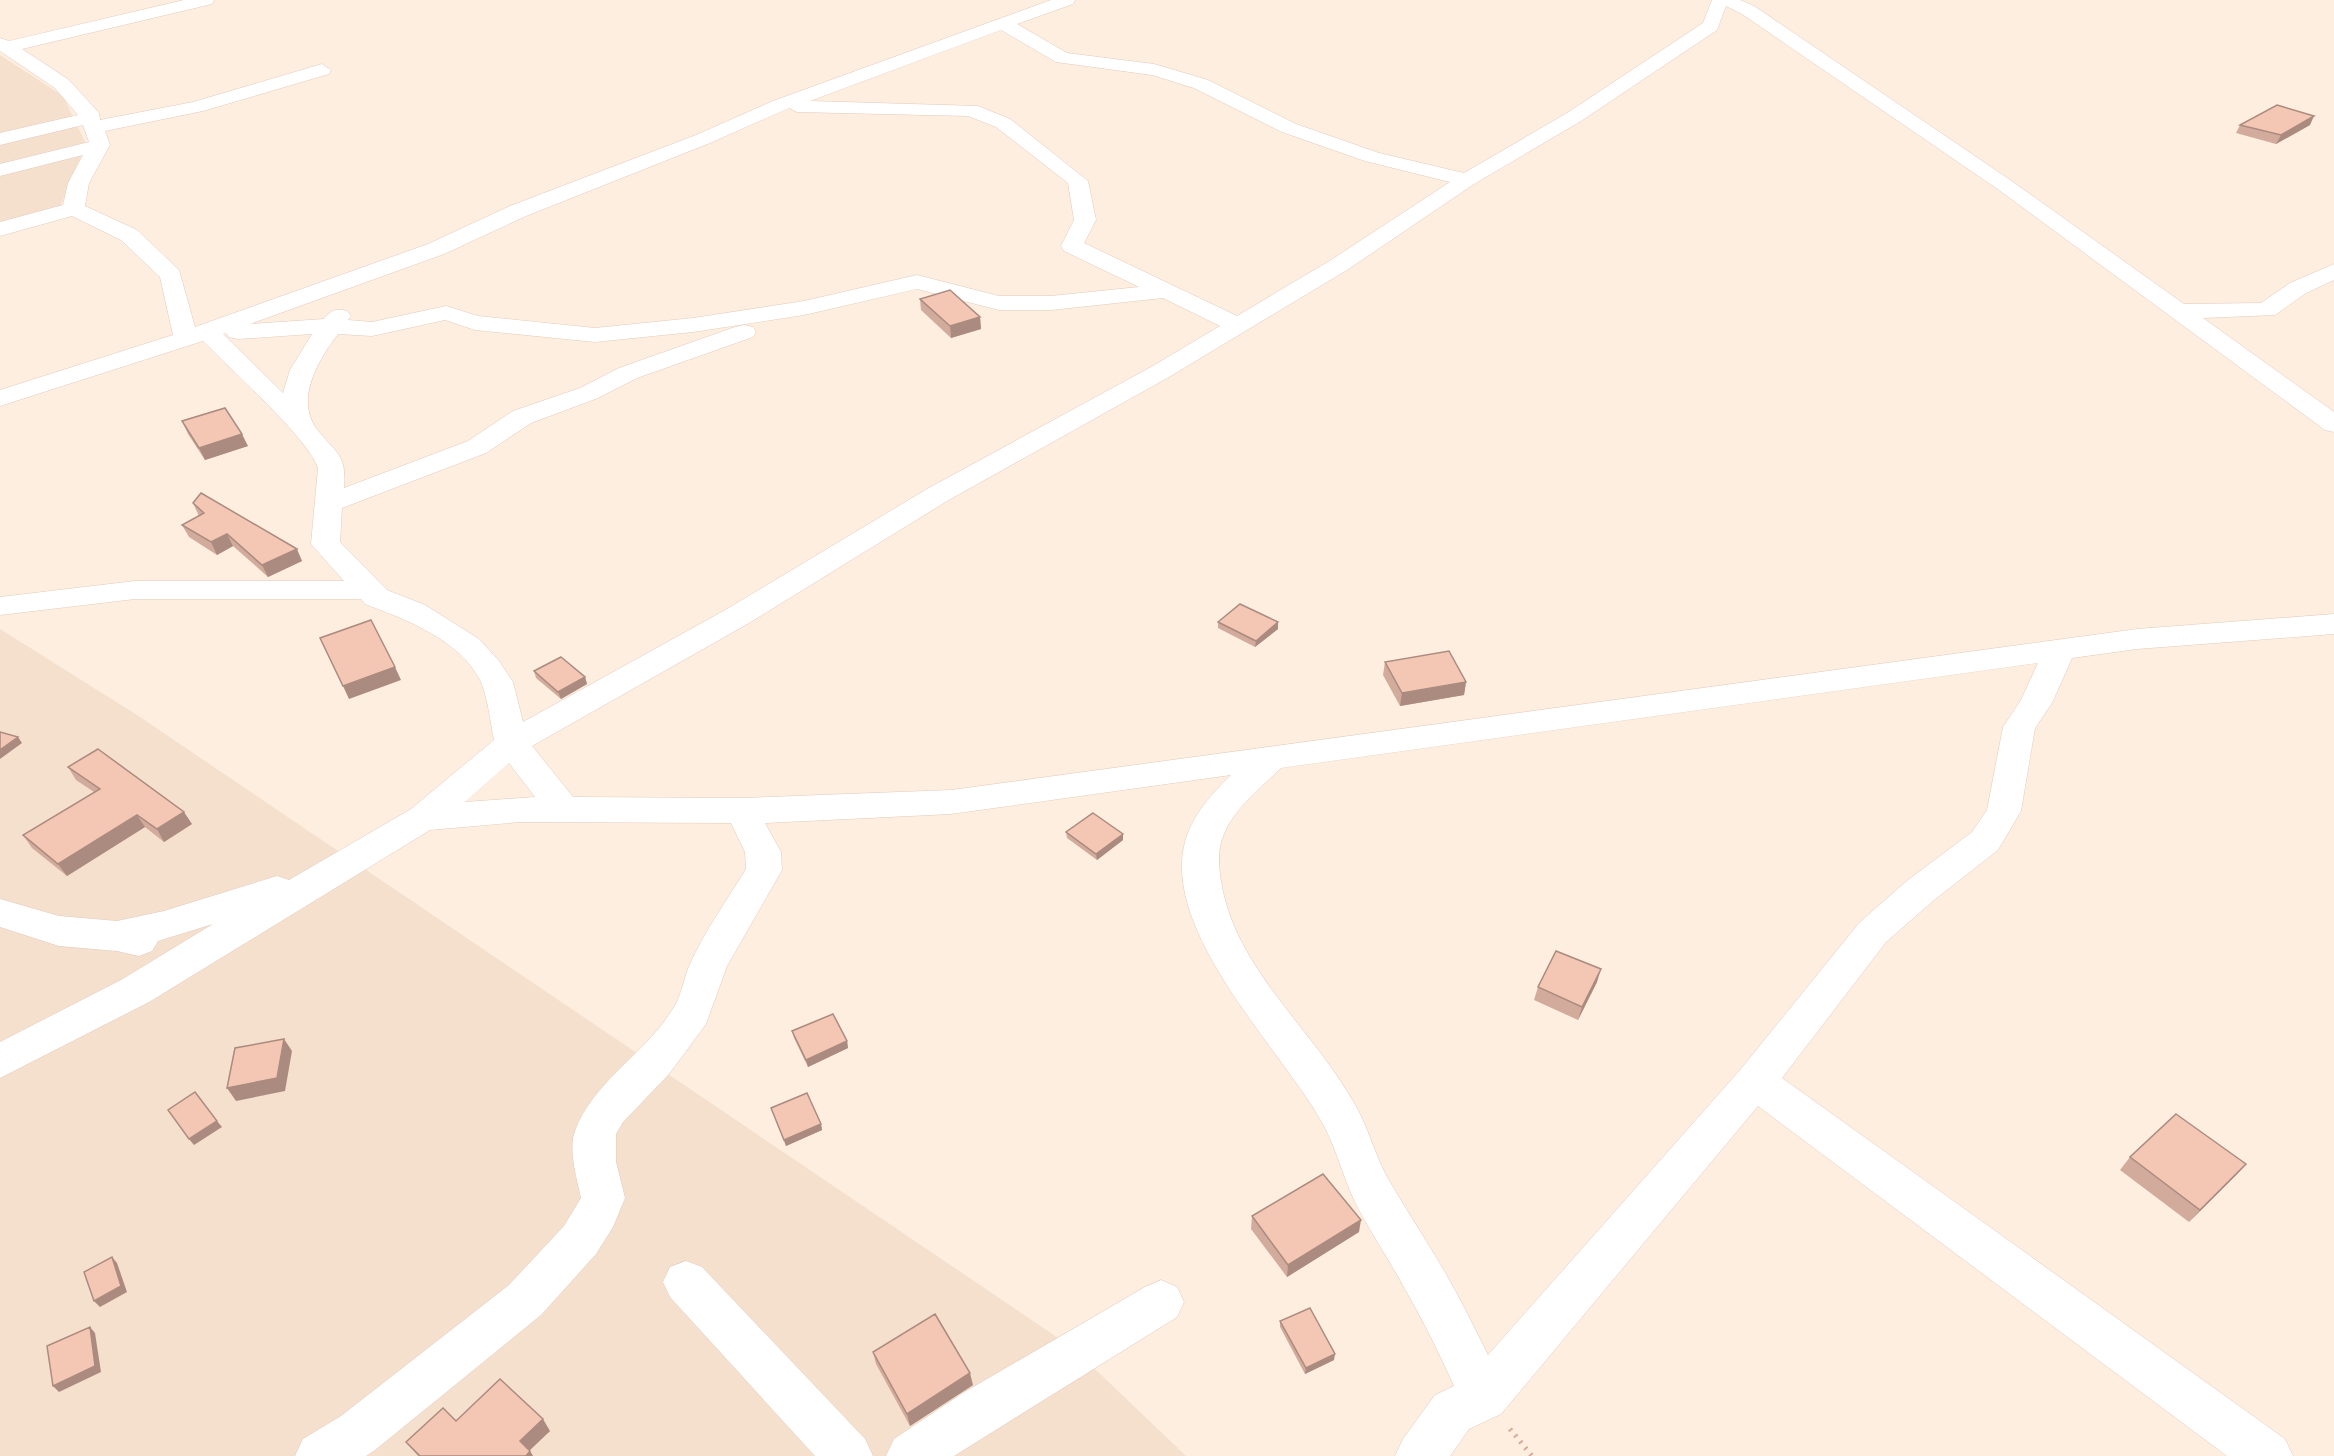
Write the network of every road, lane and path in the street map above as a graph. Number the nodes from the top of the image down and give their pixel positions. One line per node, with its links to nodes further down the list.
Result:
1 (206, 0): 8 (street)
2 (1067, 0): 7 (street)
3 (1720, 0): 14 (street)
4 (1726, 0): 6 (street)
5 (1768, 0): 6 (street)
6 (1748, 10): 21 (street)
7 (1005, 25): 10 (street); 14 (street)
8 (7, 52): 11 (street)
9 (322, 70): 11 (street)
10 (780, 105): 17 (street); 19 (street)
11 (96, 130): 12 (street); 13 (street); 15 (street)
12 (0, 139)
13 (0, 170)
14 (1467, 180): 22 (street)
15 (74, 209): 16 (street); 24 (street)
16 (0, 229)
17 (412, 258): 23 (street); 24 (street)
18 (2334, 271): 21 (street)
19 (1166, 291): 20 (street); 22 (street)
20 (804, 308): 23 (street); 28 (street)
21 (2180, 311): 27 (street)
22 (1238, 325): 33 (street)
23 (331, 326): 24 (street); 26 (street)
24 (199, 335): 25 (street); 26 (street)
25 (0, 398)
26 (300, 424): 28 (street)
27 (2334, 424)
28 (328, 504): 29 (street)
29 (367, 590): 30 (street); 33 (street)
30 (0, 606)
31 (2334, 624): 32 (street)
32 (2058, 651): 34 (street); 43 (street)
33 (511, 743): 35 (street); 37 (street)
34 (1272, 757): 36 (street); 46 (street)
35 (563, 808): 36 (street); 37 (street)
36 (742, 812): 47 (street)
37 (423, 818): 38 (street)
38 (336, 872): 40 (street); 41 (street)
39 (0, 913): 40 (street)
40 (117, 936): 41 (street)
41 (171, 967): 42 (street)
42 (0, 1061)
43 (1755, 1081): 46 (street); 51 (street)
44 (686, 1282): 48 (street)
45 (1161, 1302): 49 (street)
46 (1484, 1397): 50 (street)
47 (320, 1456)
48 (848, 1456)
49 (911, 1456)
50 (1419, 1456)
51 (2268, 1456)

